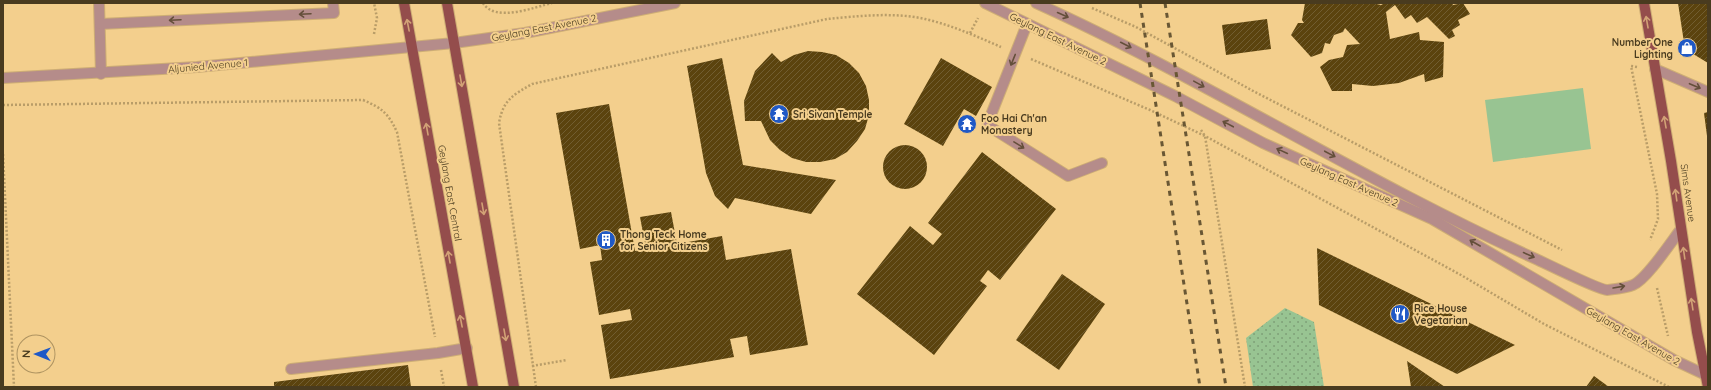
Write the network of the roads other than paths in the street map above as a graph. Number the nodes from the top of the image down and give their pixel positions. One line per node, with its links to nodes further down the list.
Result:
1 (99, 3): 9 (street)
2 (333, 3): 9 (street, one-way to 9)
3 (404, 3): 12 (main road, Geylang East Central, one-way to 3)
4 (447, 3): 11 (main road)
5 (675, 3): 11 (street, Geylang East Avenue 2)
6 (985, 3): 10 (street, Geylang East Avenue 2)
7 (1036, 3): 18 (street, Geylang East Avenue 2, one-way to 18)
8 (1644, 3): 13 (main road, Sims Avenue, one-way to 8)
9 (100, 24): 14 (street)
10 (1028, 24): 17 (street, one-way to 17); 21 (street, Geylang East Avenue 2, one-way to 10)
11 (454, 43): 12 (street, Geylang East Avenue 2); 23 (main road, one-way to 23)
12 (412, 47): 14 (street, Aljunied Avenue 1); 19 (main road, Geylang East Central, one-way to 12)
13 (1655, 69): 16 (street, one-way to 16); 18 (main road, Sims Avenue, one-way to 13)
14 (101, 74): 15 (street, Aljunied Avenue 1)
15 (3, 78)
16 (1708, 92)
17 (1102, 163)
18 (1681, 229): 21 (main road, Sims Avenue, one-way to 18)
19 (466, 348): 20 (street); 22 (main road, Geylang East Central)
20 (291, 369)
21 (1706, 376): 24 (main road, Sims Avenue)
22 (473, 387)
23 (514, 387)
24 (1708, 387)

